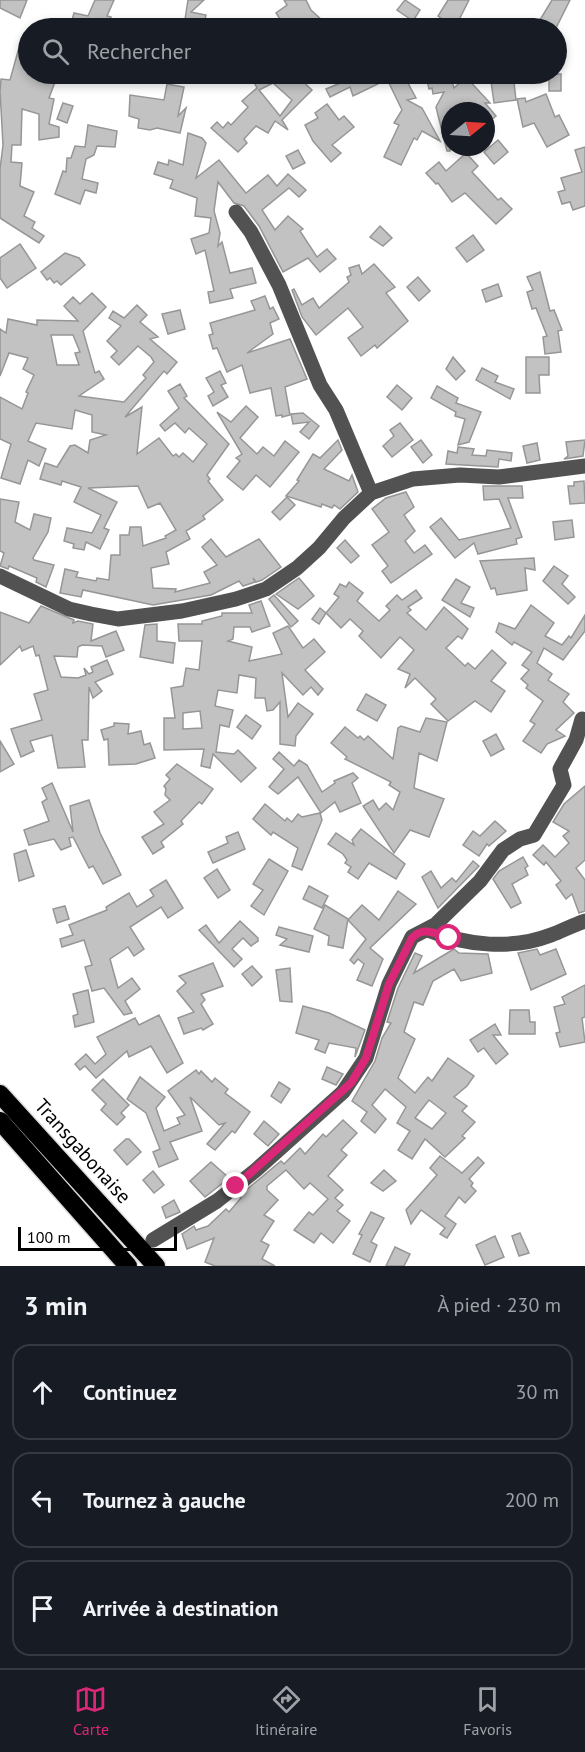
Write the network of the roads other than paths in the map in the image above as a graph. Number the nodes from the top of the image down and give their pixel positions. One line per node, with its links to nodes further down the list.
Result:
1 (236, 212): 3 (street)
2 (585, 466): 3 (street)
3 (370, 493): 4 (street)
4 (0, 576)
5 (582, 719): 7 (street)
6 (585, 921): 7 (street)
7 (428, 930): 10 (street)
8 (0, 1094): 12 (highway, Transgabonaise)
9 (0, 1121): 11 (highway)
10 (153, 1240)
11 (128, 1266)
12 (156, 1266)

